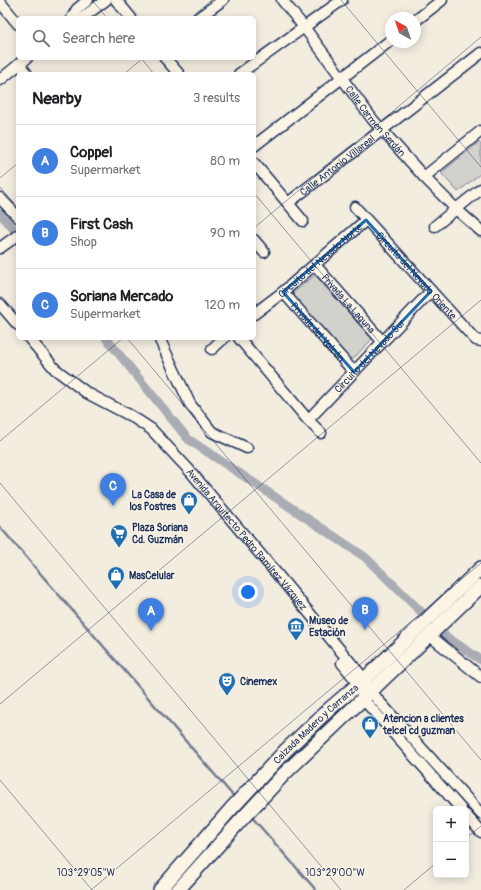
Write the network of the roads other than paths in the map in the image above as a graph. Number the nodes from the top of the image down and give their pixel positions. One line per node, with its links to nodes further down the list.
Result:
1 (88, 0): 9 (street)
2 (106, 0): 10 (street)
3 (116, 0): 11 (street)
4 (223, 0): 12 (street)
5 (282, 0): 15 (street, Calle Carmen Serdán)
6 (342, 0): 15 (street)
7 (442, 0): 13 (street)
8 (0, 2): 14 (street)
9 (73, 16)
10 (85, 16)
11 (130, 16)
12 (201, 16)
13 (421, 16)
14 (16, 22)
15 (304, 27): 22 (street); 23 (street, Calle Carmen Serdán)
16 (385, 45): 23 (street)
17 (481, 53): 25 (street, Calle Antonio Villareal)
18 (167, 60): 21 (street)
19 (23, 61): 20 (street); 24 (street)
20 (26, 72)
21 (177, 72)
22 (242, 72)
23 (342, 77): 25 (street, Calle Carmen Serdán); 27 (street)
24 (0, 80)
25 (382, 129): 29 (street, Calle Carmen Serdán); 32 (street, Calle Antonio Villareal)
26 (481, 131): 29 (street)
27 (256, 144)
28 (256, 165): 32 (street)
29 (424, 177): 34 (street, Calle Carmen Serdán)
30 (481, 189): 34 (street)
31 (0, 198): 35 (street)
32 (288, 203): 37 (street)
33 (355, 207): 36 (street, Circuito del Nevado Oriente)
34 (456, 209): 38 (street); 39 (street, Calle Carmen Serdán)
35 (16, 215)
36 (366, 220): 44 (street, Circuito del Nevado Norte); 45 (street, Circuito del Nevado Oriente)
37 (303, 221)
38 (435, 226)
39 (481, 231)
40 (14, 238): 42 (street)
41 (256, 242): 43 (street)
42 (0, 248)
43 (264, 252)
44 (315, 265): 46 (street, Circuito del Nevado Norte); 55 (street, Privada La Laguna)
45 (430, 291): 50 (street, Circuito del Nevado Oriente); 55 (street, Circuito del Nevado Sur)
46 (283, 292): 48 (street, Circuito del Nevado Norte); 57 (street, Privada del Volcán)
47 (0, 304): 49 (street)
48 (256, 312)
49 (16, 323)
50 (479, 339)
51 (31, 340): 66 (street, Avenida Arquitecto Pedro Ramírez Vázquez)
52 (160, 340): 60 (street)
53 (222, 340): 56 (street)
54 (241, 340): 58 (street)
55 (382, 341): 57 (street, Circuito del Nevado Sur)
56 (212, 349)
57 (354, 372): 58 (street, Circuito del Nevado Sur)
58 (308, 420): 59 (street)
59 (321, 433)
60 (247, 448)
61 (481, 568): 63 (main road, Calzada Madero y Carranza)
62 (481, 586): 63 (main road, Calzada Madero y Carranza)
63 (456, 600): 64 (main road, Calzada Madero y Carranza)
64 (427, 631): 65 (street); 66 (main road, Calzada Madero y Carranza); 67 (main road, Calzada Madero y Carranza)
65 (481, 677)
66 (362, 681): 67 (street, Avenida Arquitecto Pedro Ramírez Vázquez); 74 (main road, Calzada Madero y Carranza)
67 (368, 695): 68 (street, Avenida Arquitecto Pedro Ramírez Vázquez); 69 (street, Avenida Arquitecto Pedro Ramírez Vázquez); 75 (main road, Calzada Madero y Carranza)
68 (458, 788): 69 (street); 71 (street, Avenida Arquitecto Pedro Ramírez Vázquez)
69 (449, 796): 70 (street, Avenida Arquitecto Pedro Ramírez Vázquez)
70 (458, 806)
71 (481, 814)
72 (469, 818): 73 (street)
73 (481, 832)
74 (160, 890)
75 (178, 890)

